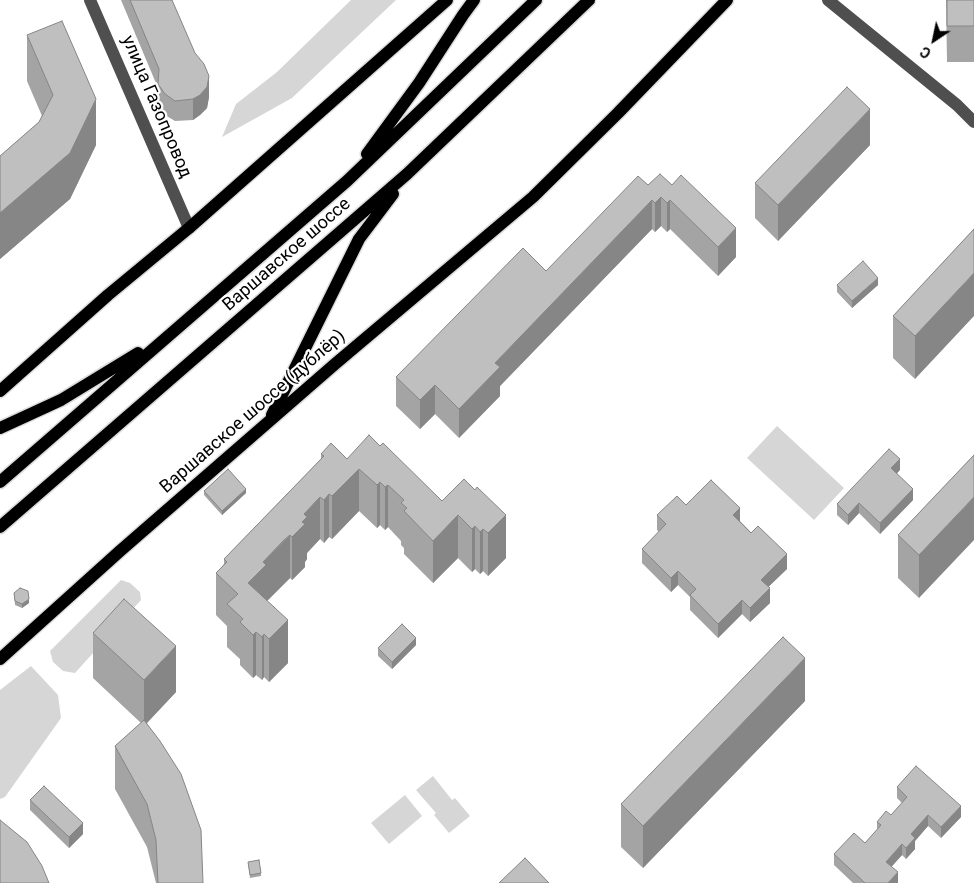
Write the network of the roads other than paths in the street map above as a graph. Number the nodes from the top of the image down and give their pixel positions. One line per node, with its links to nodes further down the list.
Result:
1 (90, 0): 11 (street, улица Газопровод)
2 (447, 0): 11 (main road)
3 (474, 0): 10 (main road)
4 (536, 0): 10 (main road, Варшавское шоссе)
5 (589, 0): 9 (main road, Варшавское шоссе)
6 (727, 0): 14 (main road, Варшавское шоссе (дублёр))
7 (828, 0): 8 (street)
8 (974, 122)
9 (407, 174): 14 (main road); 17 (main road, Варшавское шоссе)
10 (347, 181): 12 (main road, Варшавское шоссе)
11 (190, 228): 13 (main road)
12 (166, 337): 15 (main road); 16 (main road, Варшавское шоссе)
13 (0, 391)
14 (269, 422): 18 (main road, Варшавское шоссе (дублёр))
15 (0, 428)
16 (0, 482)
17 (0, 527)
18 (0, 658)

